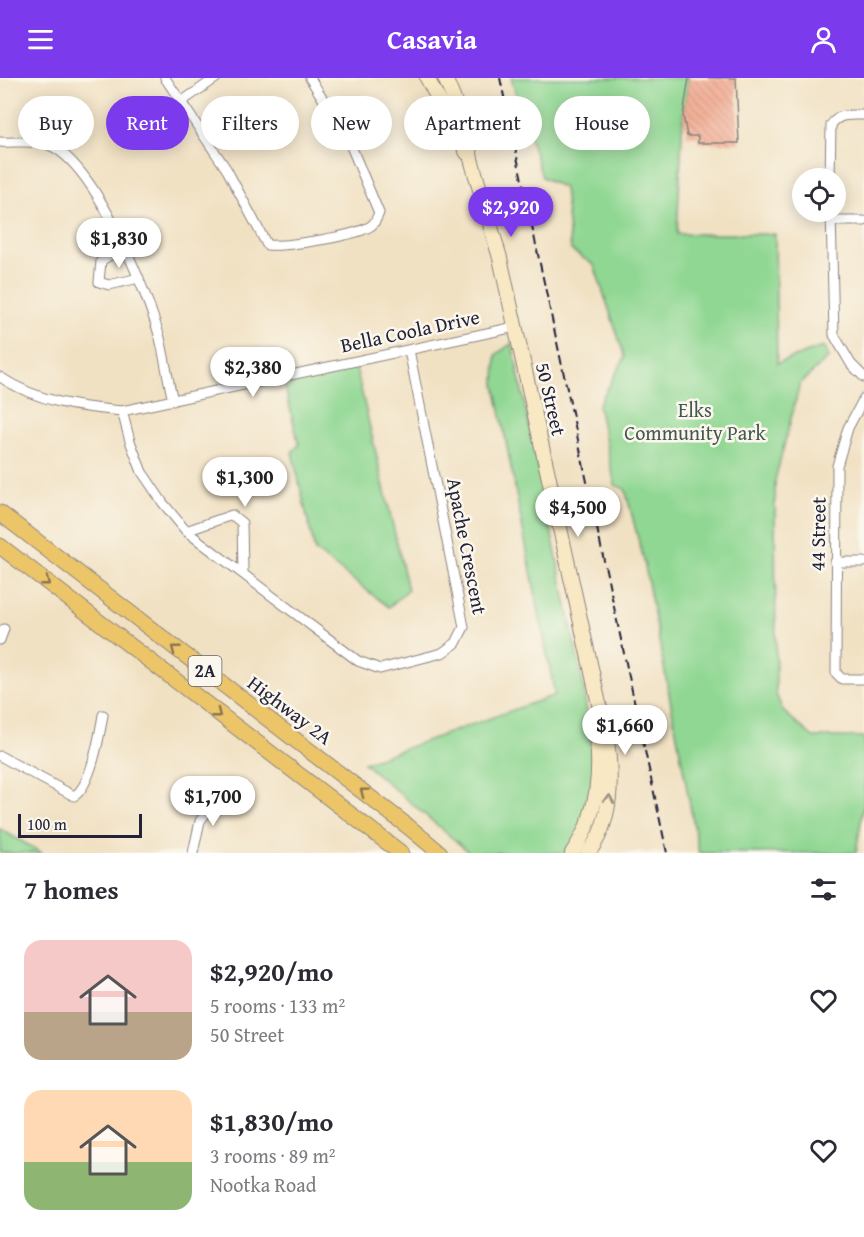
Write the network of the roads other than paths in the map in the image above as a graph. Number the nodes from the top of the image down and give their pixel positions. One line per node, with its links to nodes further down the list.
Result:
1 (165, 78): 6 (street)
2 (216, 78): 7 (street)
3 (310, 78): 8 (street)
4 (428, 78): 11 (main road, 50 Street)
5 (445, 78): 11 (main road, 50 Street)
6 (177, 96)
7 (189, 97)
8 (189, 114)
9 (864, 115): 12 (street)
10 (0, 142): 16 (street)
11 (471, 159): 18 (main road, 50 Street)
12 (830, 168)
13 (846, 219): 15 (street)
14 (831, 222): 21 (street)
15 (864, 222)
16 (124, 246): 17 (street); 17 (street)
17 (139, 278): 23 (street)
18 (515, 327): 19 (street, Bella Coola Drive); 33 (main road, 50 Street)
19 (409, 350): 23 (street, Bella Coola Drive); 30 (street, Apache Crescent)
20 (0, 377): 24 (street, Bella Coola Drive)
21 (864, 377)
22 (864, 398): 28 (street, 44 Street)
23 (173, 401): 24 (street, Bella Coola Drive)
24 (122, 411): 26 (street, Apache Crescent)
25 (0, 513): 40 (main road, Highway 2A / 2A, one-way to 25)
26 (186, 531): 30 (street, Apache Crescent); 30 (street)
27 (0, 546): 39 (main road, 2A, one-way to 39)
28 (835, 562): 29 (street); 34 (street, 44 Street)
29 (864, 562)
30 (243, 572)
31 (4, 629): 32 (street)
32 (0, 640)
33 (586, 651): 41 (main road, 50 Street); 42 (main road, 50 Street, one-way to 33)
34 (864, 680)
35 (103, 715): 36 (street)
36 (0, 756)
37 (219, 796): 38 (street)
38 (193, 853)
39 (401, 853)
40 (440, 853)
41 (572, 853)
42 (588, 853)

